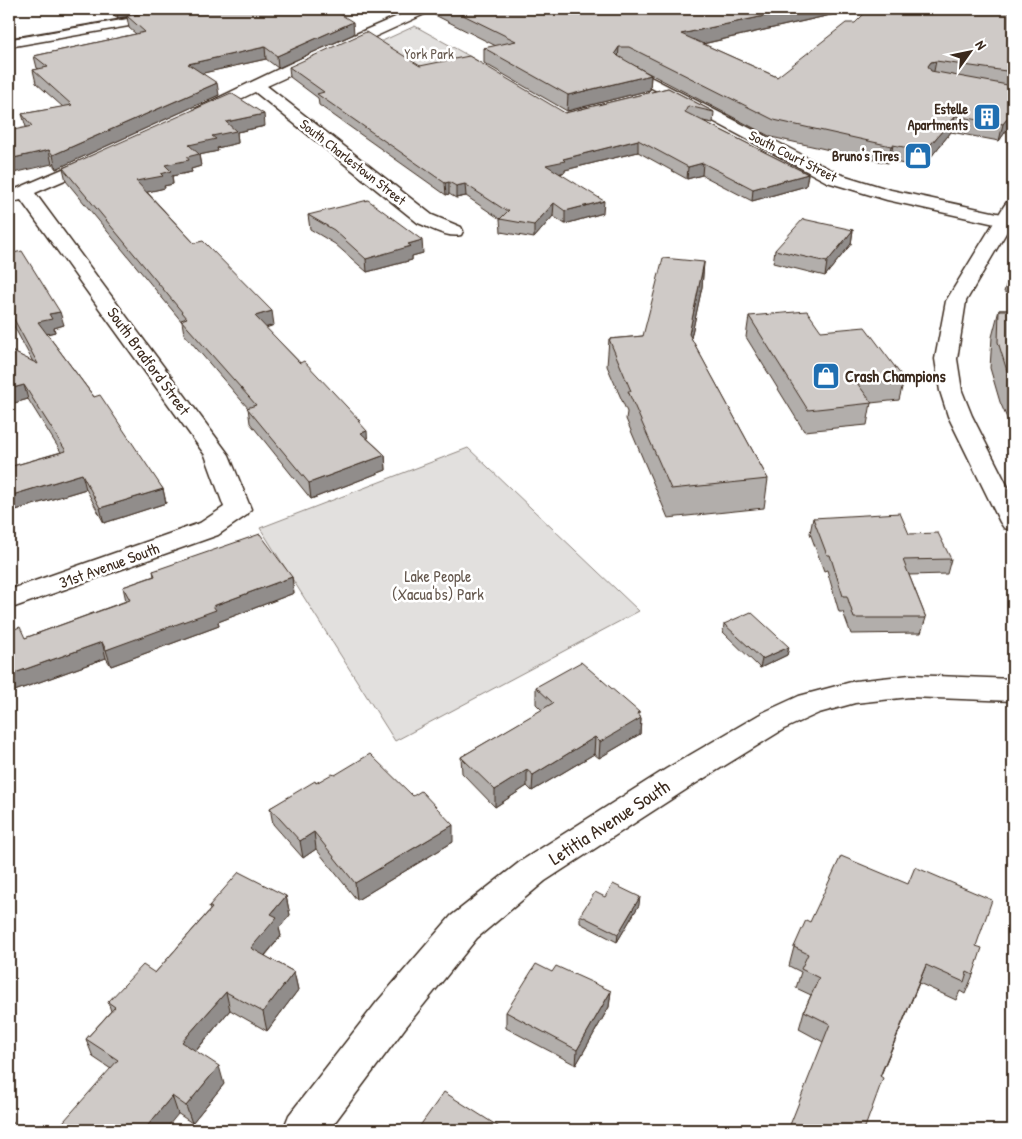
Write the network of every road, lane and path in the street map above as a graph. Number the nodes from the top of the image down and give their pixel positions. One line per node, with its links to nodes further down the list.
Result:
1 (135, 9): 4 (street)
2 (203, 9): 5 (street)
3 (424, 9): 7 (street)
4 (9, 31)
5 (9, 43)
6 (623, 67): 8 (street, South Court Street)
7 (257, 86): 10 (street); 14 (street, South Charlestown Street)
8 (669, 92): 9 (street); 13 (street, South Court Street)
9 (650, 97)
10 (186, 119)
11 (115, 152): 12 (street)
12 (17, 195): 16 (street, South Bradford Street)
13 (1009, 213): 15 (street)
14 (454, 231)
15 (1013, 522)
16 (209, 529): 17 (street, 31st Avenue South)
17 (9, 600)
18 (1013, 690): 19 (street, Letitia Avenue South)
19 (304, 1130)

